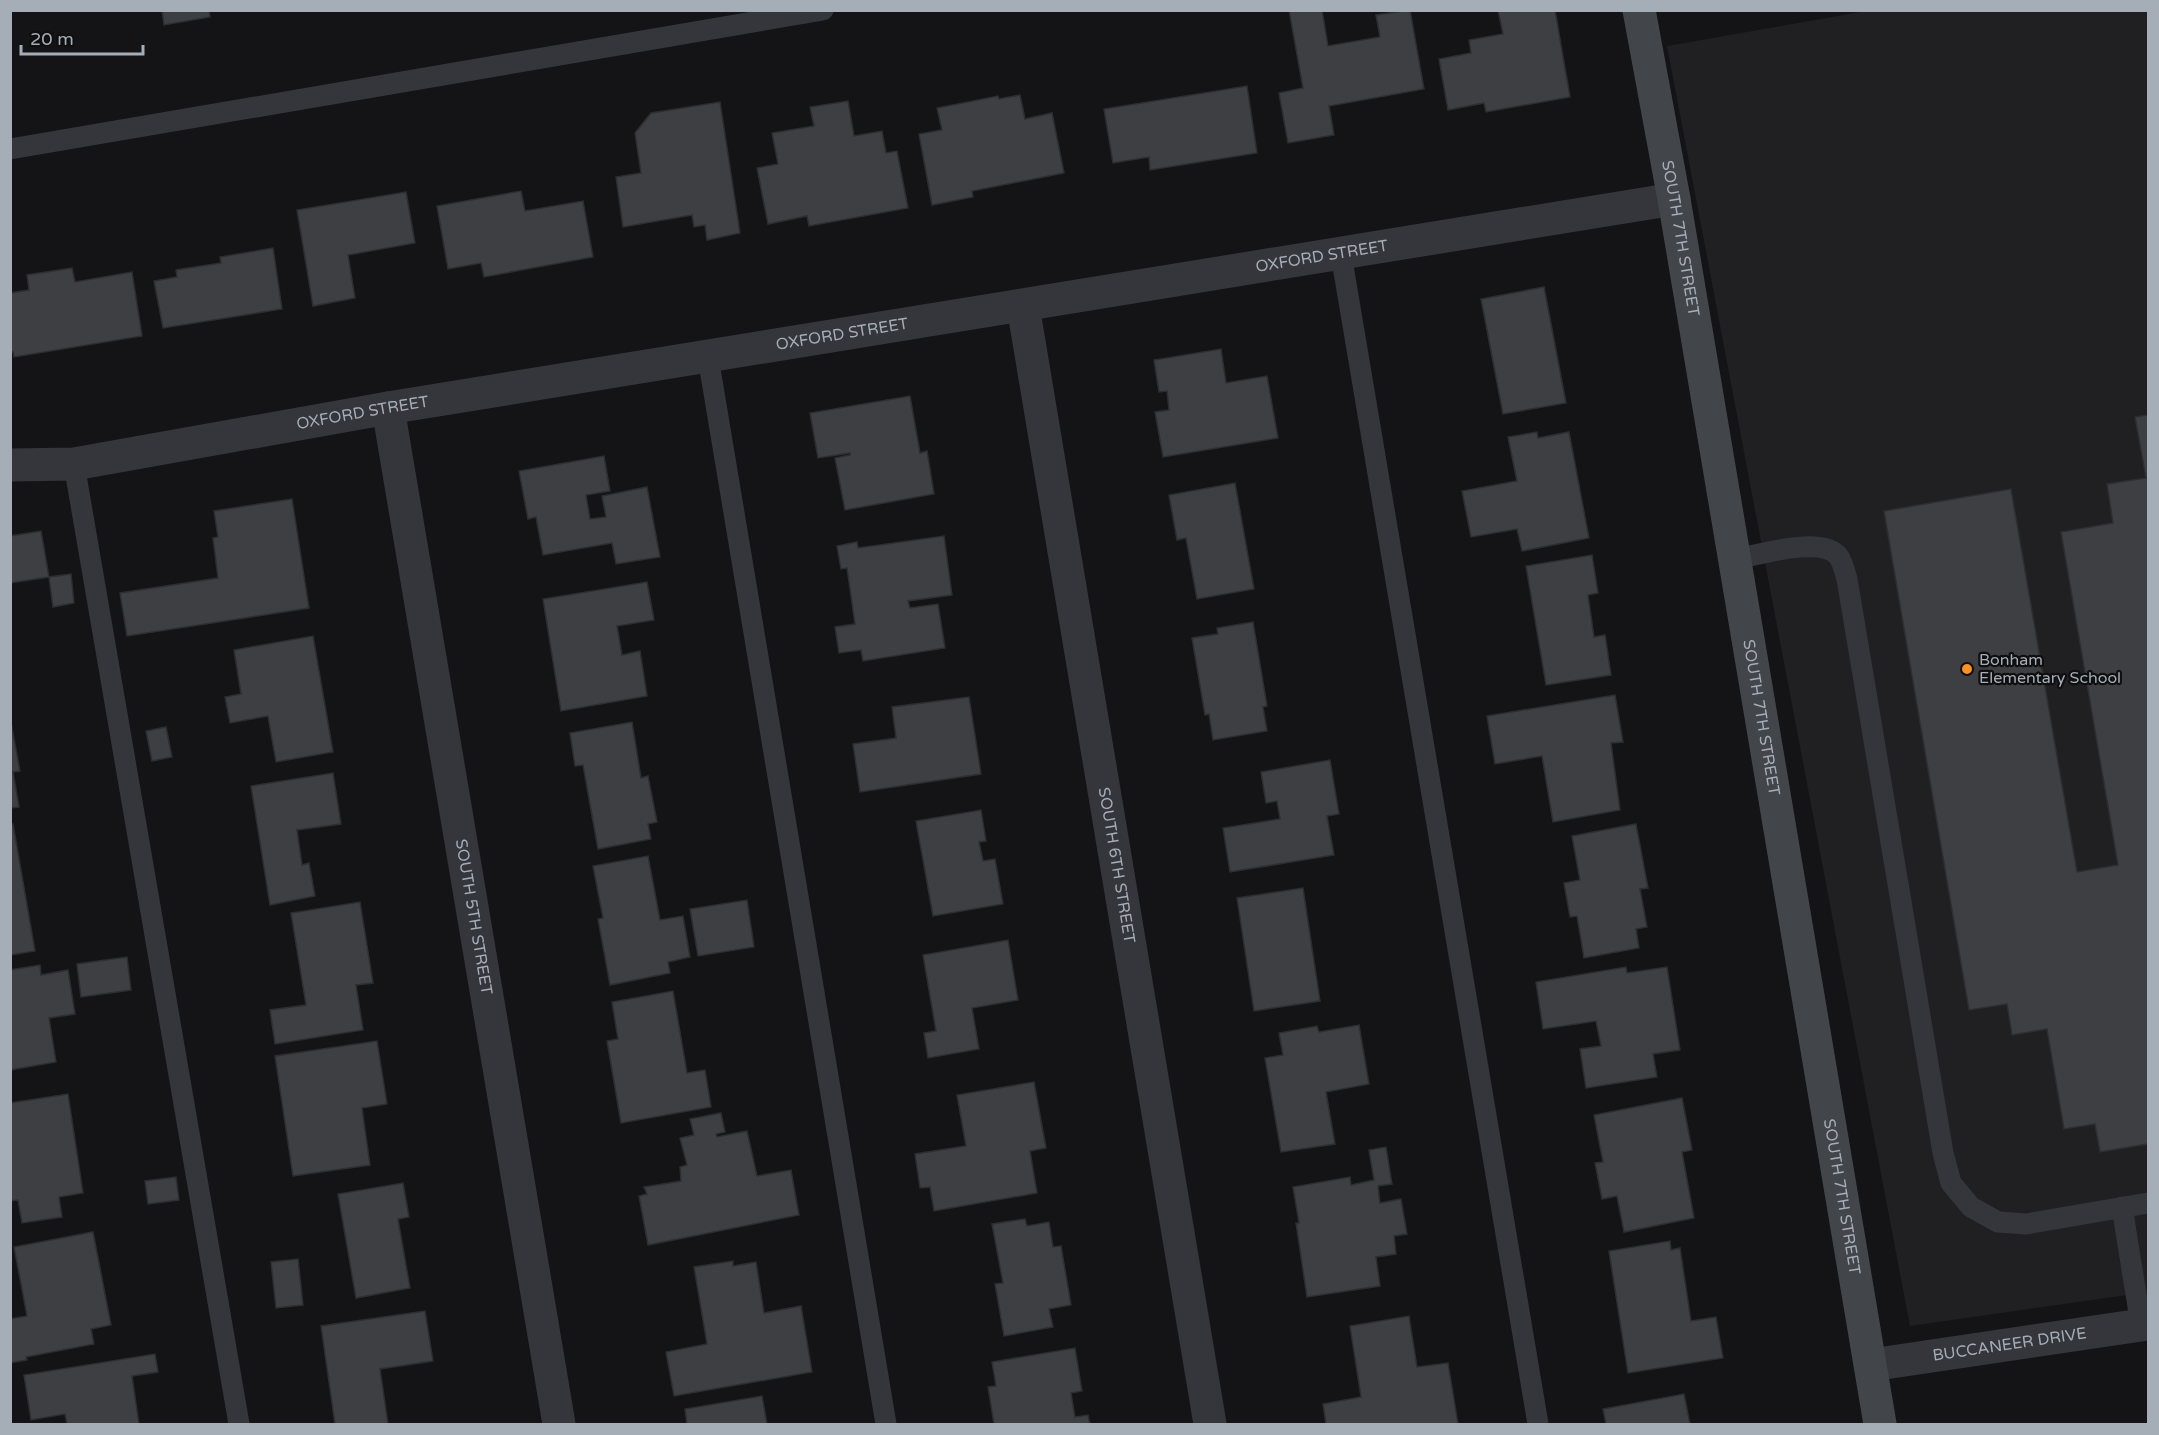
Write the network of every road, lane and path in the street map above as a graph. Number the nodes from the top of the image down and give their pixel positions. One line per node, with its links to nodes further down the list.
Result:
1 (823, 10): 3 (lane)
2 (1639, 10): 4 (main road, SOUTH 7TH STREET)
3 (10, 149)
4 (1674, 199): 5 (street, OXFORD STREET); 11 (main road, SOUTH 7TH STREET)
5 (1341, 254): 6 (street, OXFORD STREET); 20 (lane)
6 (1023, 306): 7 (street, OXFORD STREET); 19 (street, SOUTH 6TH STREET)
7 (708, 357): 8 (street, OXFORD STREET); 18 (lane)
8 (388, 408): 9 (street, OXFORD STREET); 17 (street, SOUTH 5TH STREET)
9 (74, 464): 10 (street, OXFORD STREET); 16 (lane)
10 (10, 465)
11 (1735, 559): 13 (lane); 15 (main road, SOUTH 7TH STREET)
12 (2148, 1203): 13 (lane)
13 (2122, 1207): 14 (lane)
14 (2145, 1325): 15 (street, BUCCANEER DRIVE)
15 (1870, 1365): 21 (main road, SOUTH 7TH STREET)
16 (239, 1425)
17 (559, 1425)
18 (886, 1425)
19 (1210, 1425)
20 (1538, 1425)
21 (1880, 1425)

